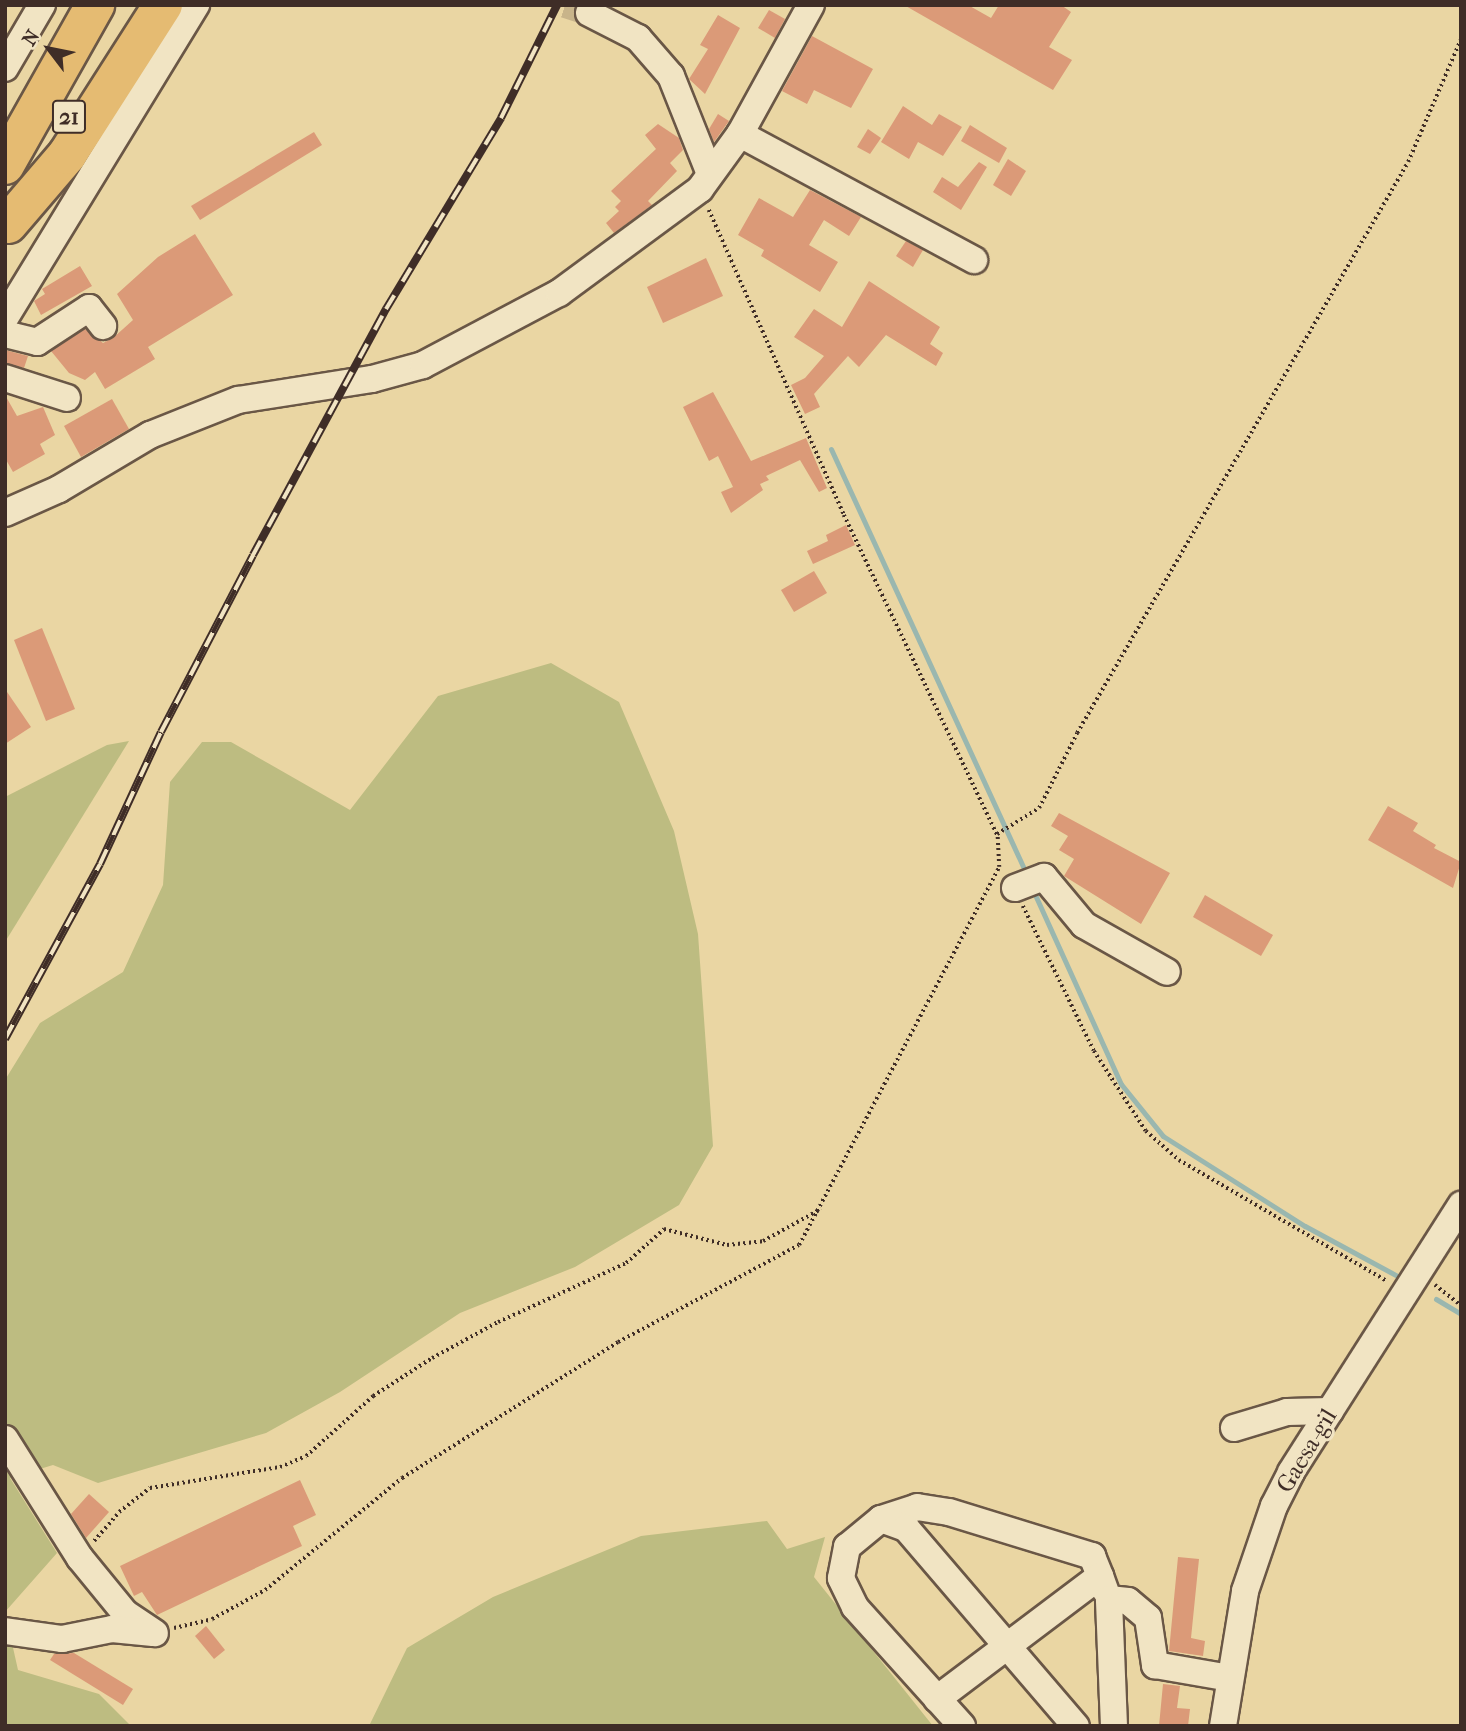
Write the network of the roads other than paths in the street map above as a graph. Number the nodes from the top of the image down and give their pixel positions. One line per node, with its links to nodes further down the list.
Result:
1 (42, 5): 9 (street)
2 (72, 5): 10 (highway)
3 (95, 5): 10 (highway, 21)
4 (133, 5): 14 (highway, 21)
5 (163, 5): 14 (highway)
6 (196, 5): 16 (street)
7 (811, 5): 11 (street)
8 (589, 13): 13 (street)
9 (5, 68)
10 (25, 129): 12 (highway, 21)
11 (740, 134): 13 (street); 15 (street)
12 (5, 165)
13 (705, 181): 21 (street)
14 (7, 226)
15 (974, 260)
16 (5, 318)
17 (103, 326): 18 (street)
18 (5, 334)
19 (5, 378): 20 (street)
20 (67, 398)
21 (5, 513)
22 (1025, 884): 23 (street)
23 (1167, 972)
24 (1461, 1205): 25 (street, Gaesa-gil)
25 (1331, 1411): 26 (street); 32 (street, Gaesa-gil)
26 (1234, 1428)
27 (5, 1439): 30 (street)
28 (881, 1518): 29 (street); 31 (street); 33 (street)
29 (1104, 1588): 31 (street); 32 (street); 36 (street)
30 (5, 1631)
31 (1006, 1644): 33 (street); 35 (street)
32 (1230, 1678): 37 (street, Gaesa-gil)
33 (937, 1699): 34 (street)
34 (962, 1726)
35 (1076, 1726)
36 (1114, 1726)
37 (1223, 1726)

